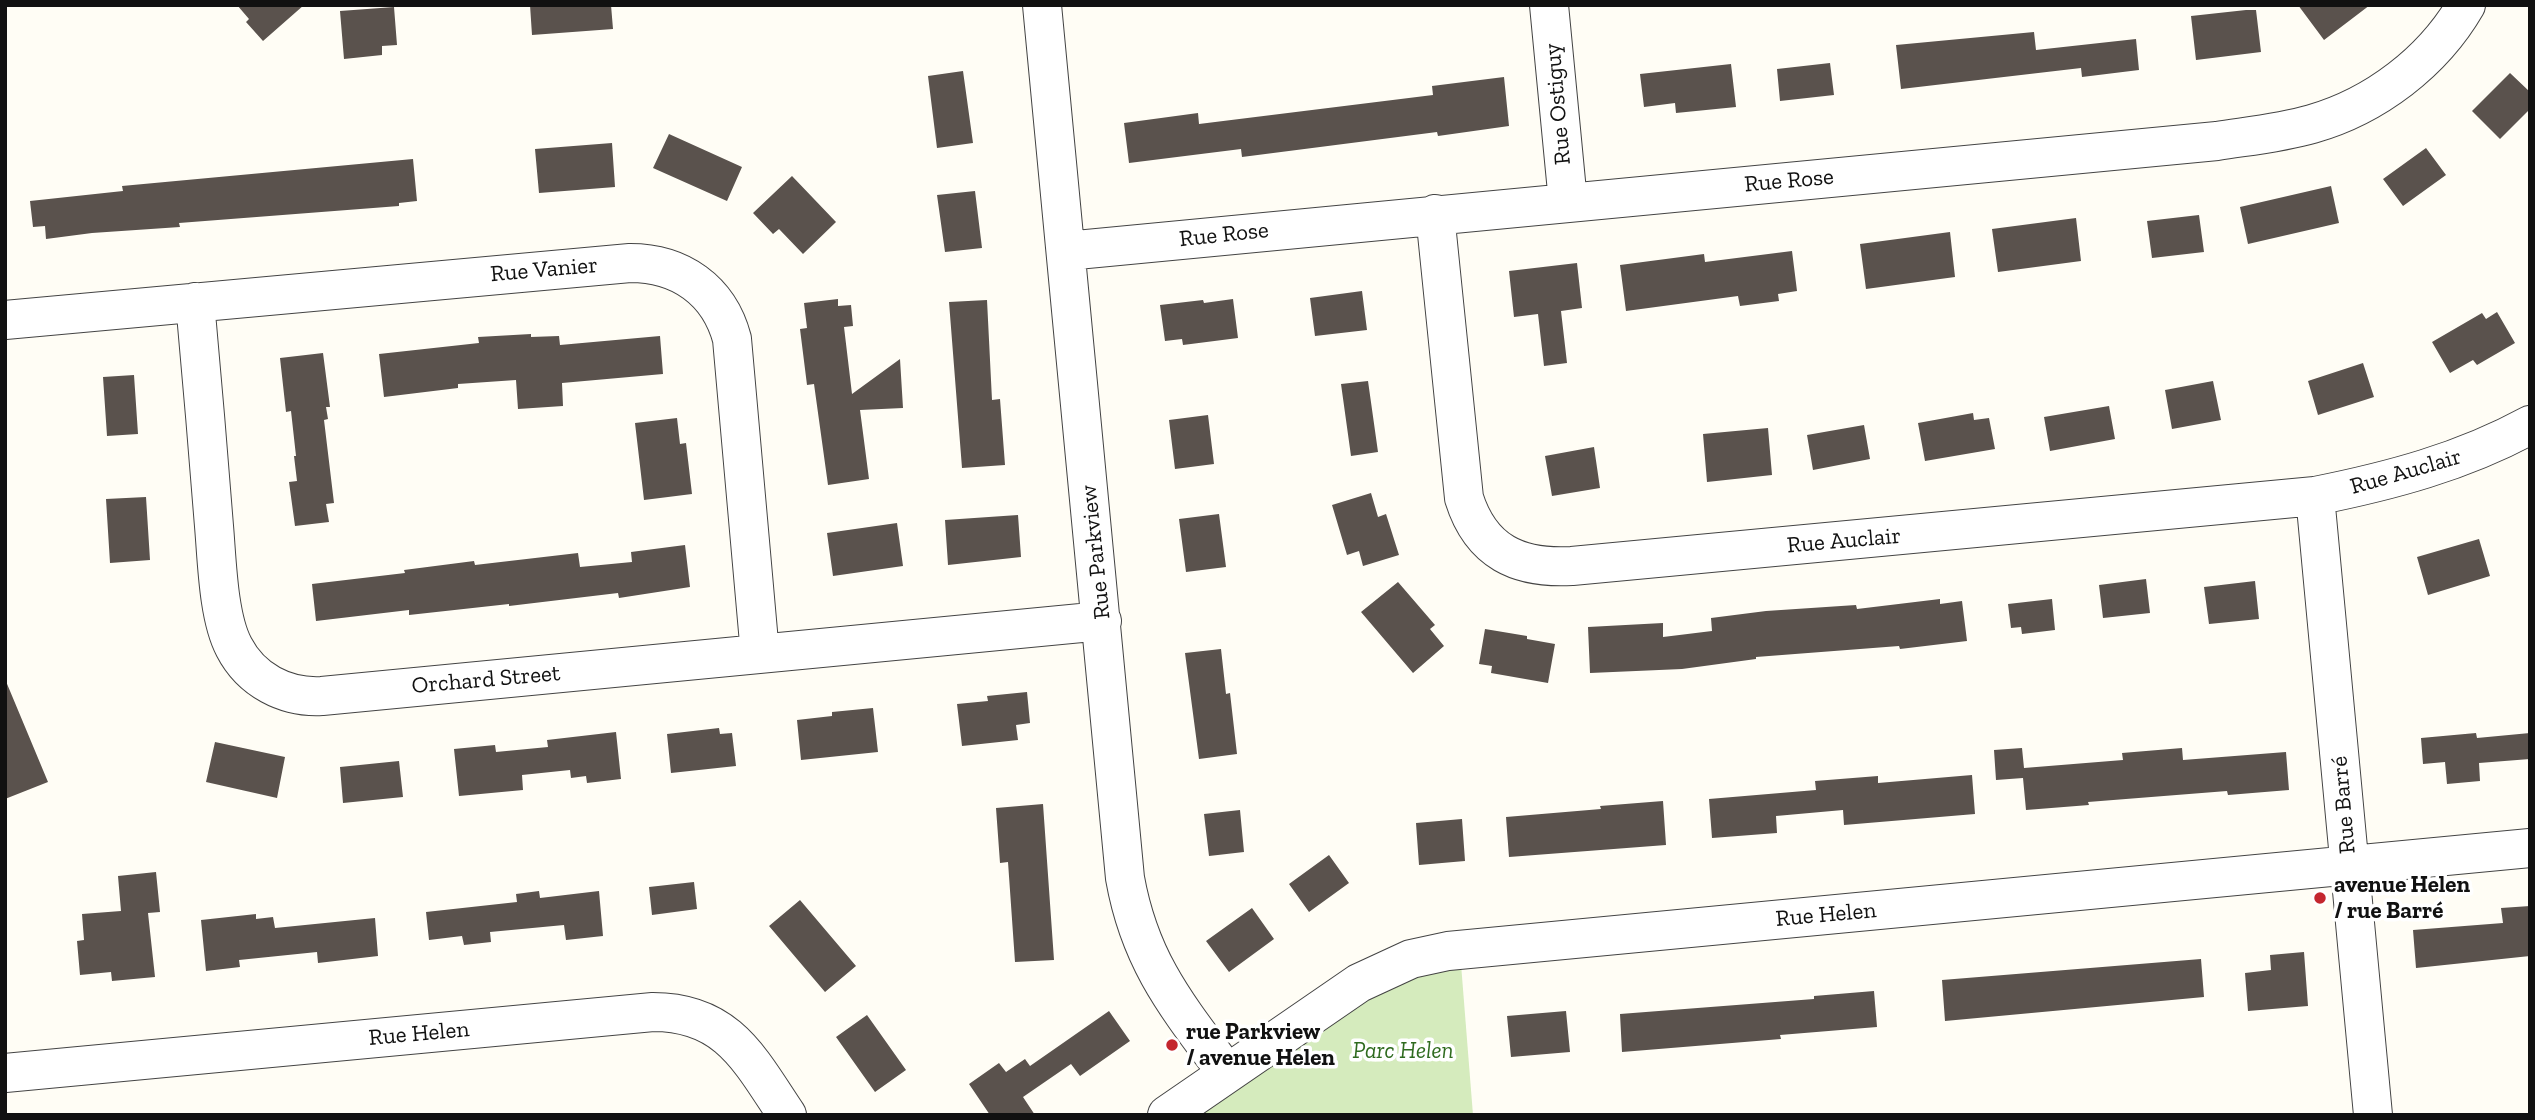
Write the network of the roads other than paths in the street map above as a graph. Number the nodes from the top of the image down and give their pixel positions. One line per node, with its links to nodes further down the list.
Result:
1 (1042, 5): 6 (street, Rue Parkview)
2 (1549, 5): 4 (street, Rue Ostiguy)
3 (2466, 5): 4 (street, Rue Rose)
4 (1568, 202): 5 (street, Rue Rose)
5 (1435, 214): 6 (street, Rue Rose); 10 (street, Rue Auclair)
6 (1066, 251): 11 (street, Rue Parkview)
7 (195, 302): 8 (street, Rue Vanier); 12 (street, Rue Vanier); 12 (street, Orchard Street)
8 (5, 320)
9 (2530, 425): 10 (street, Rue Auclair)
10 (2315, 496): 14 (street, Rue Barré)
11 (1102, 621): 12 (street, Orchard Street); 16 (street, Rue Parkview)
12 (760, 654)
13 (2530, 848): 14 (street, Rue Helen)
14 (2349, 866): 16 (street, Rue Helen); 19 (street, Rue Barré)
15 (5, 1073): 17 (street, Rue Helen)
16 (1227, 1073): 18 (street, Rue Helen)
17 (787, 1115)
18 (1167, 1115)
19 (2373, 1115)

